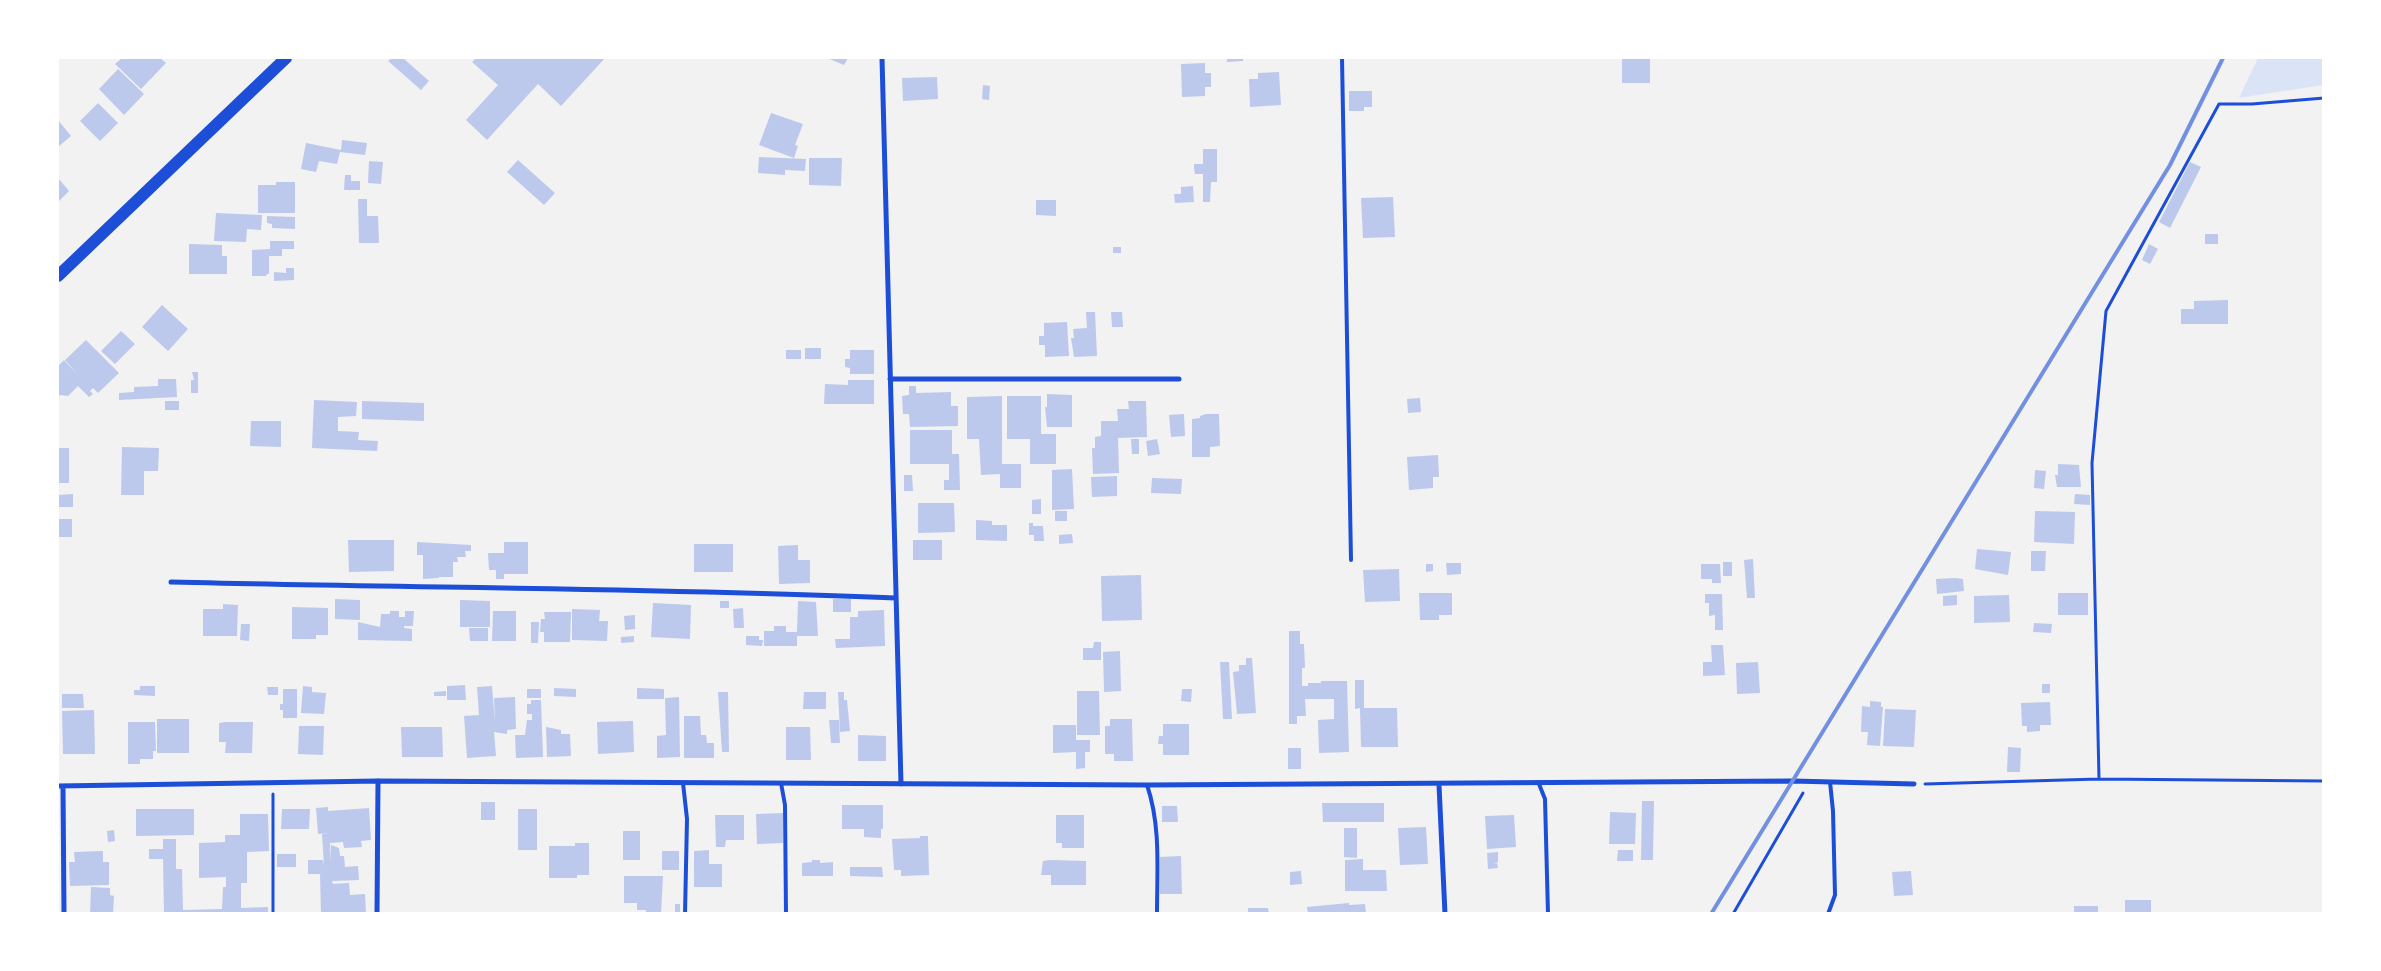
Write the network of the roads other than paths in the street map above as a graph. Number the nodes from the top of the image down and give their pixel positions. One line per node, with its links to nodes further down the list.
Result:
1 (286, 58): 4 (main road)
2 (882, 58): 5 (street)
3 (1342, 58): 7 (lane)
4 (58, 276)
5 (890, 379): 6 (street); 9 (street)
6 (1179, 379)
7 (1351, 560)
8 (172, 582): 9 (street)
9 (896, 598): 14 (street)
10 (378, 781): 12 (street); 19 (street); 21 (street)
11 (1830, 782): 16 (street); 17 (street); 27 (lane)
12 (683, 783): 13 (street); 22 (lane)
13 (781, 784): 14 (street); 23 (lane)
14 (901, 784): 18 (street)
15 (1439, 784): 16 (street); 18 (street); 25 (street)
16 (1539, 784): 26 (lane)
17 (1914, 784)
18 (1147, 785): 24 (lane)
19 (60, 786): 20 (street)
20 (64, 914)
21 (377, 914)
22 (685, 914)
23 (786, 914)
24 (1157, 914)
25 (1445, 914)
26 (1548, 914)
27 (1828, 914)

